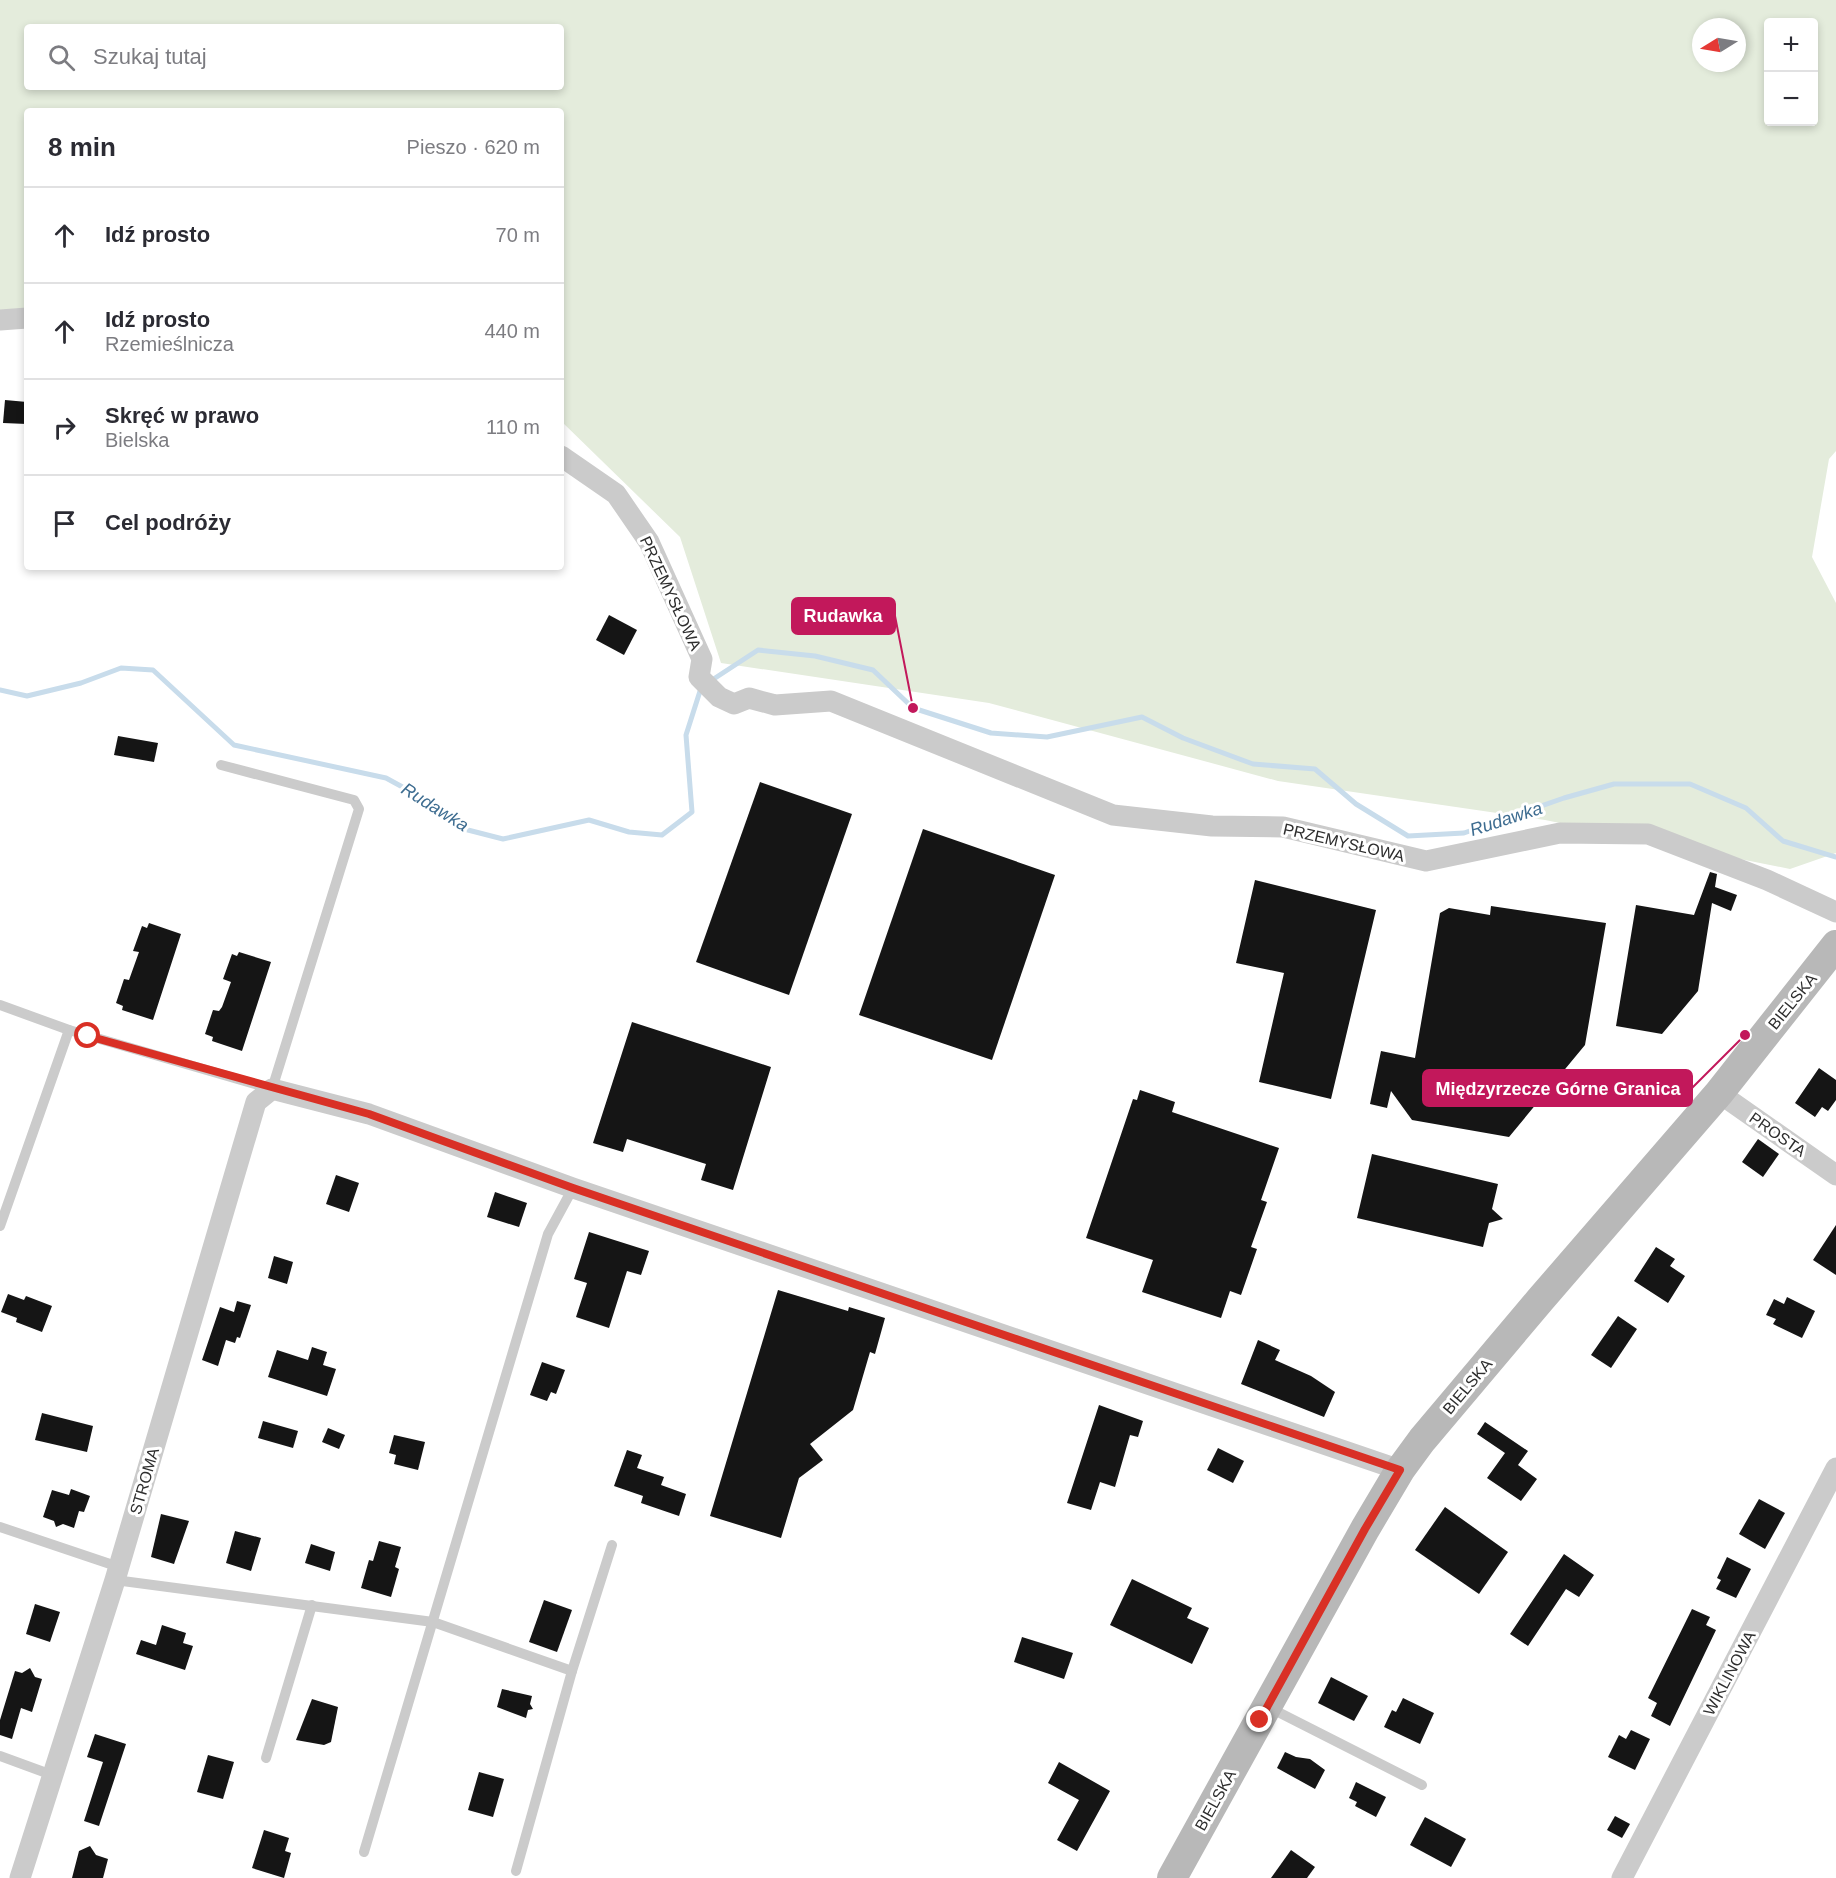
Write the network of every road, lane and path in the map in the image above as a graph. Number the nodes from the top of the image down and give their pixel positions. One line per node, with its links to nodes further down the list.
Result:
1 (24, 318): 2 (street)
2 (0, 320)
3 (564, 458): 4 (street, PRZEMYSŁOWA)
4 (700, 668): 5 (street, PRZEMYSŁOWA); 5 (street, PRZEMYSŁOWA)
5 (749, 698): 7 (street, PRZEMYSŁOWA)
6 (221, 765): 11 (lane)
7 (1836, 912)
8 (1836, 945): 12 (street, BIELSKA)
9 (0, 1005): 10 (lane)
10 (69, 1030): 11 (lane); 15 (lane)
11 (272, 1089): 14 (street); 20 (street, STROMA)
12 (1719, 1093): 13 (street, PROSTA); 17 (street, BIELSKA)
13 (1836, 1175)
14 (573, 1188): 17 (street); 22 (lane)
15 (0, 1226)
16 (1836, 1468): 33 (street, WIKLINOWA)
17 (1400, 1470): 24 (street, BIELSKA)
18 (0, 1527): 20 (lane)
19 (612, 1545): 23 (lane)
20 (117, 1573): 21 (lane); 27 (street, STROMA)
21 (312, 1605): 22 (lane); 26 (lane)
22 (433, 1622): 23 (lane); 29 (lane)
23 (572, 1671): 30 (lane)
24 (1267, 1707): 28 (lane); 32 (street, BIELSKA)
25 (0, 1756): 27 (lane)
26 (266, 1758)
27 (52, 1775): 31 (street, STROMA)
28 (1422, 1785)
29 (364, 1852)
30 (516, 1871)
31 (20, 1878)
32 (1172, 1878)
33 (1622, 1878)

